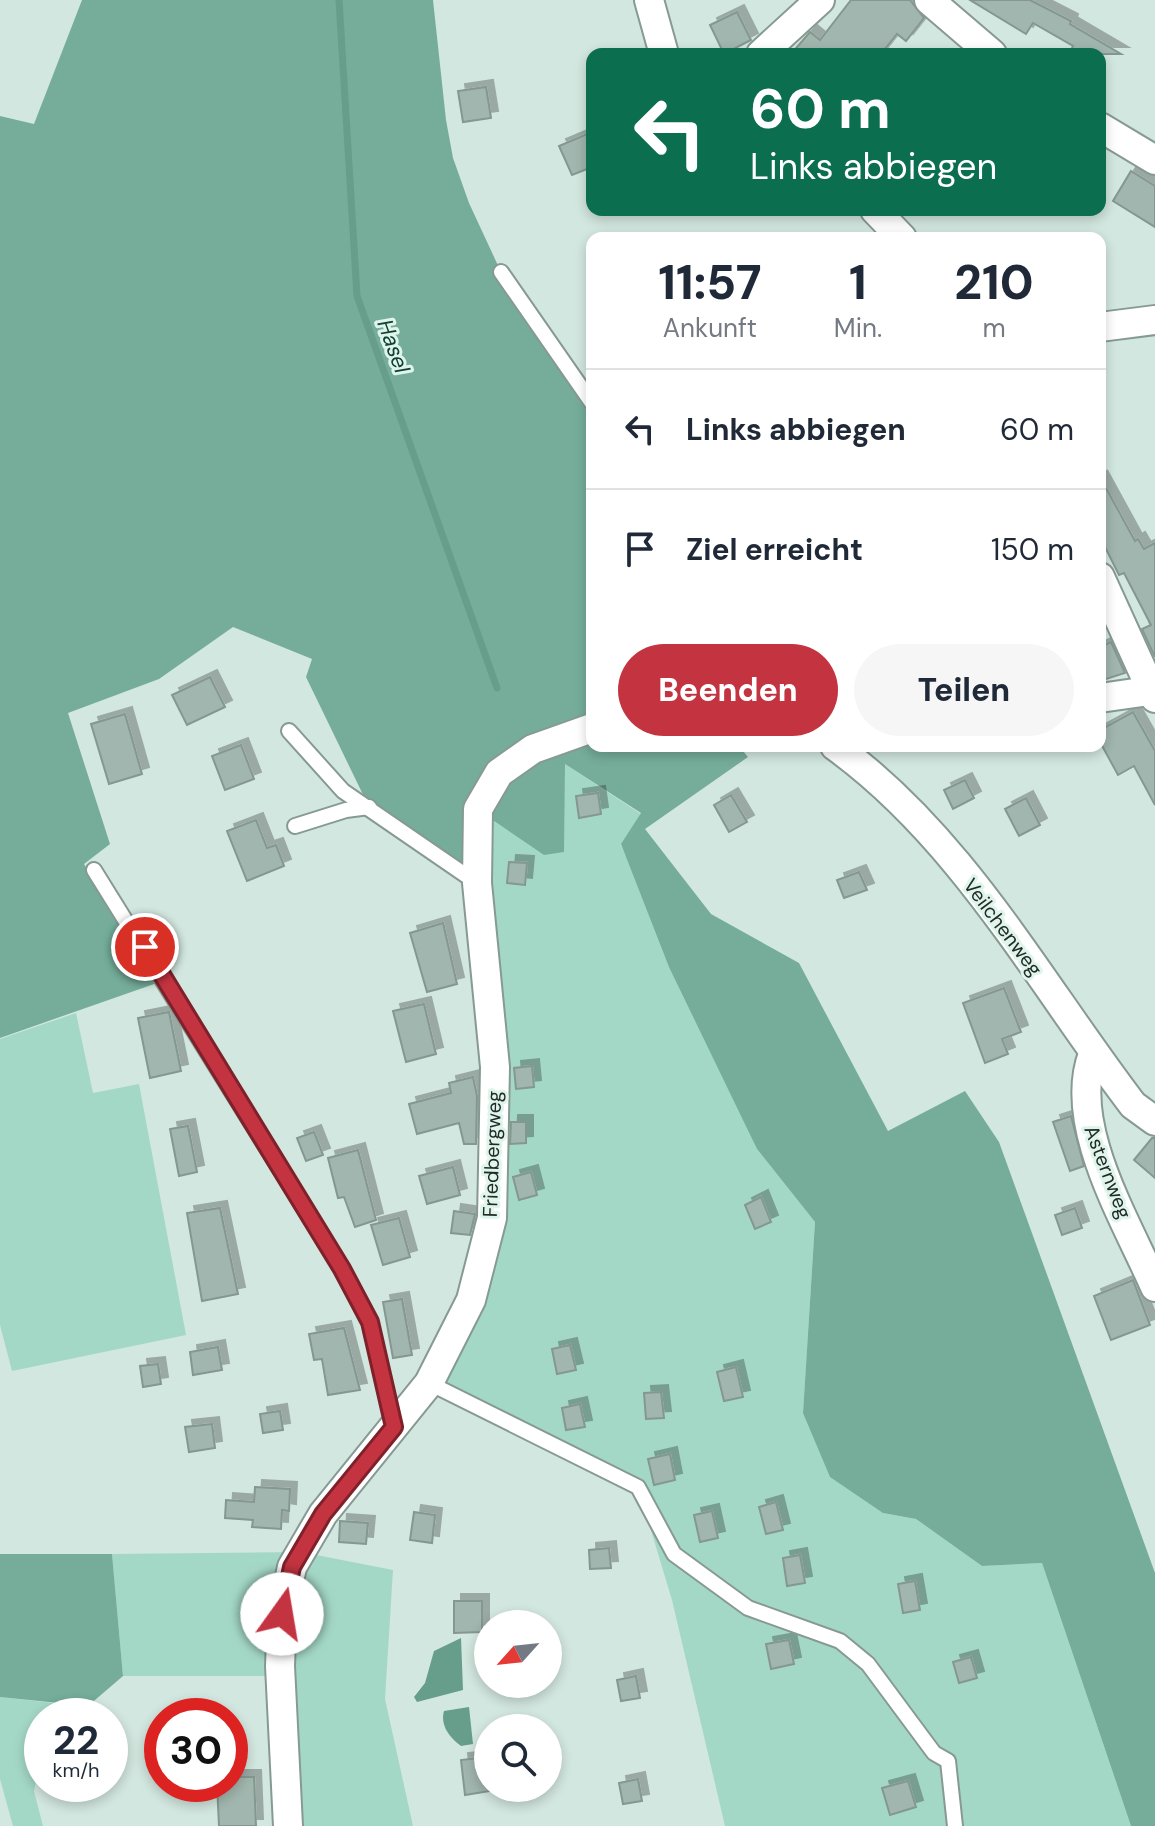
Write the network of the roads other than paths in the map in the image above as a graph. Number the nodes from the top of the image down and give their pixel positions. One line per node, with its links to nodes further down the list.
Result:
1 (649, 0): 4 (street)
2 (820, 0): 5 (street)
3 (929, 0): 6 (street)
4 (662, 48)
5 (768, 48)
6 (985, 48)
7 (1106, 131): 8 (street)
8 (1155, 160)
9 (881, 216): 10 (street)
10 (896, 232)
11 (501, 272): 14 (lane)
12 (1155, 320): 13 (street)
13 (1106, 326)
14 (586, 394)
15 (1106, 590): 16 (street)
16 (1154, 693): 17 (street)
17 (1106, 697)
18 (586, 730): 24 (street, Friedbergweg)
19 (289, 731): 21 (lane)
20 (843, 752): 25 (street, Veilchenweg)
21 (369, 807): 22 (lane); 24 (lane)
22 (295, 826)
23 (94, 870): 29 (lane)
24 (477, 883): 28 (street, Friedbergweg)
25 (1093, 1054): 26 (street, Veilchenweg); 27 (street, Asternweg)
26 (1155, 1121)
27 (1155, 1287)
28 (429, 1383): 29 (street, Friedbergweg); 31 (lane)
29 (394, 1427): 30 (street, Friedbergweg)
30 (288, 1826)
31 (955, 1826)

